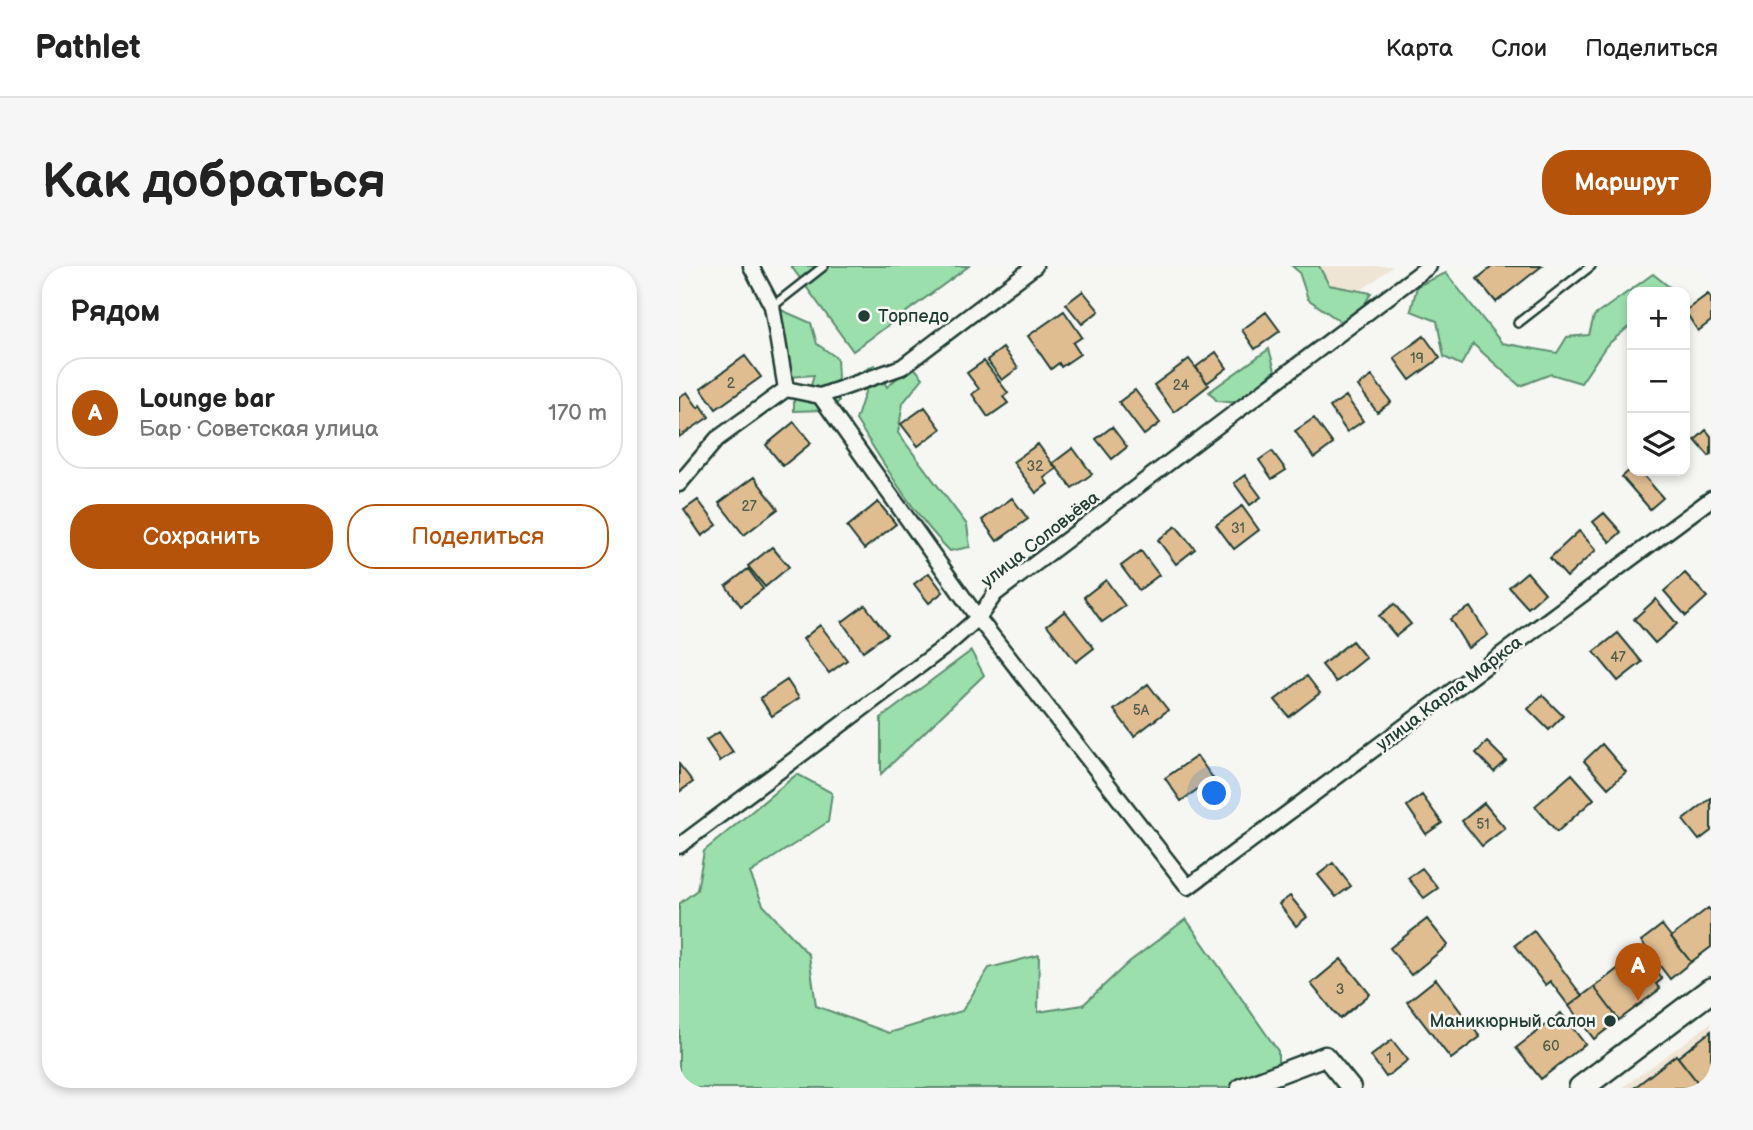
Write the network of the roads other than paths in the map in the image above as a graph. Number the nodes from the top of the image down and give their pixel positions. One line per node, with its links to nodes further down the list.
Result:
1 (751, 266): 6 (street)
2 (824, 266): 6 (lane)
3 (1035, 266): 9 (street)
4 (1429, 266): 12 (street, улица Соловьёва)
5 (1591, 266): 7 (lane)
6 (772, 306): 8 (street)
7 (1518, 323)
8 (786, 389): 9 (street); 10 (street)
9 (820, 396): 12 (street)
10 (679, 484)
11 (1711, 499): 12 (street, улица Карла Маркса)
12 (978, 618): 13 (street, улица Соловьёва)
13 (679, 846)
14 (1711, 990): 17 (main road)
15 (1241, 1088): 16 (street)
16 (1351, 1088)
17 (1581, 1088)

